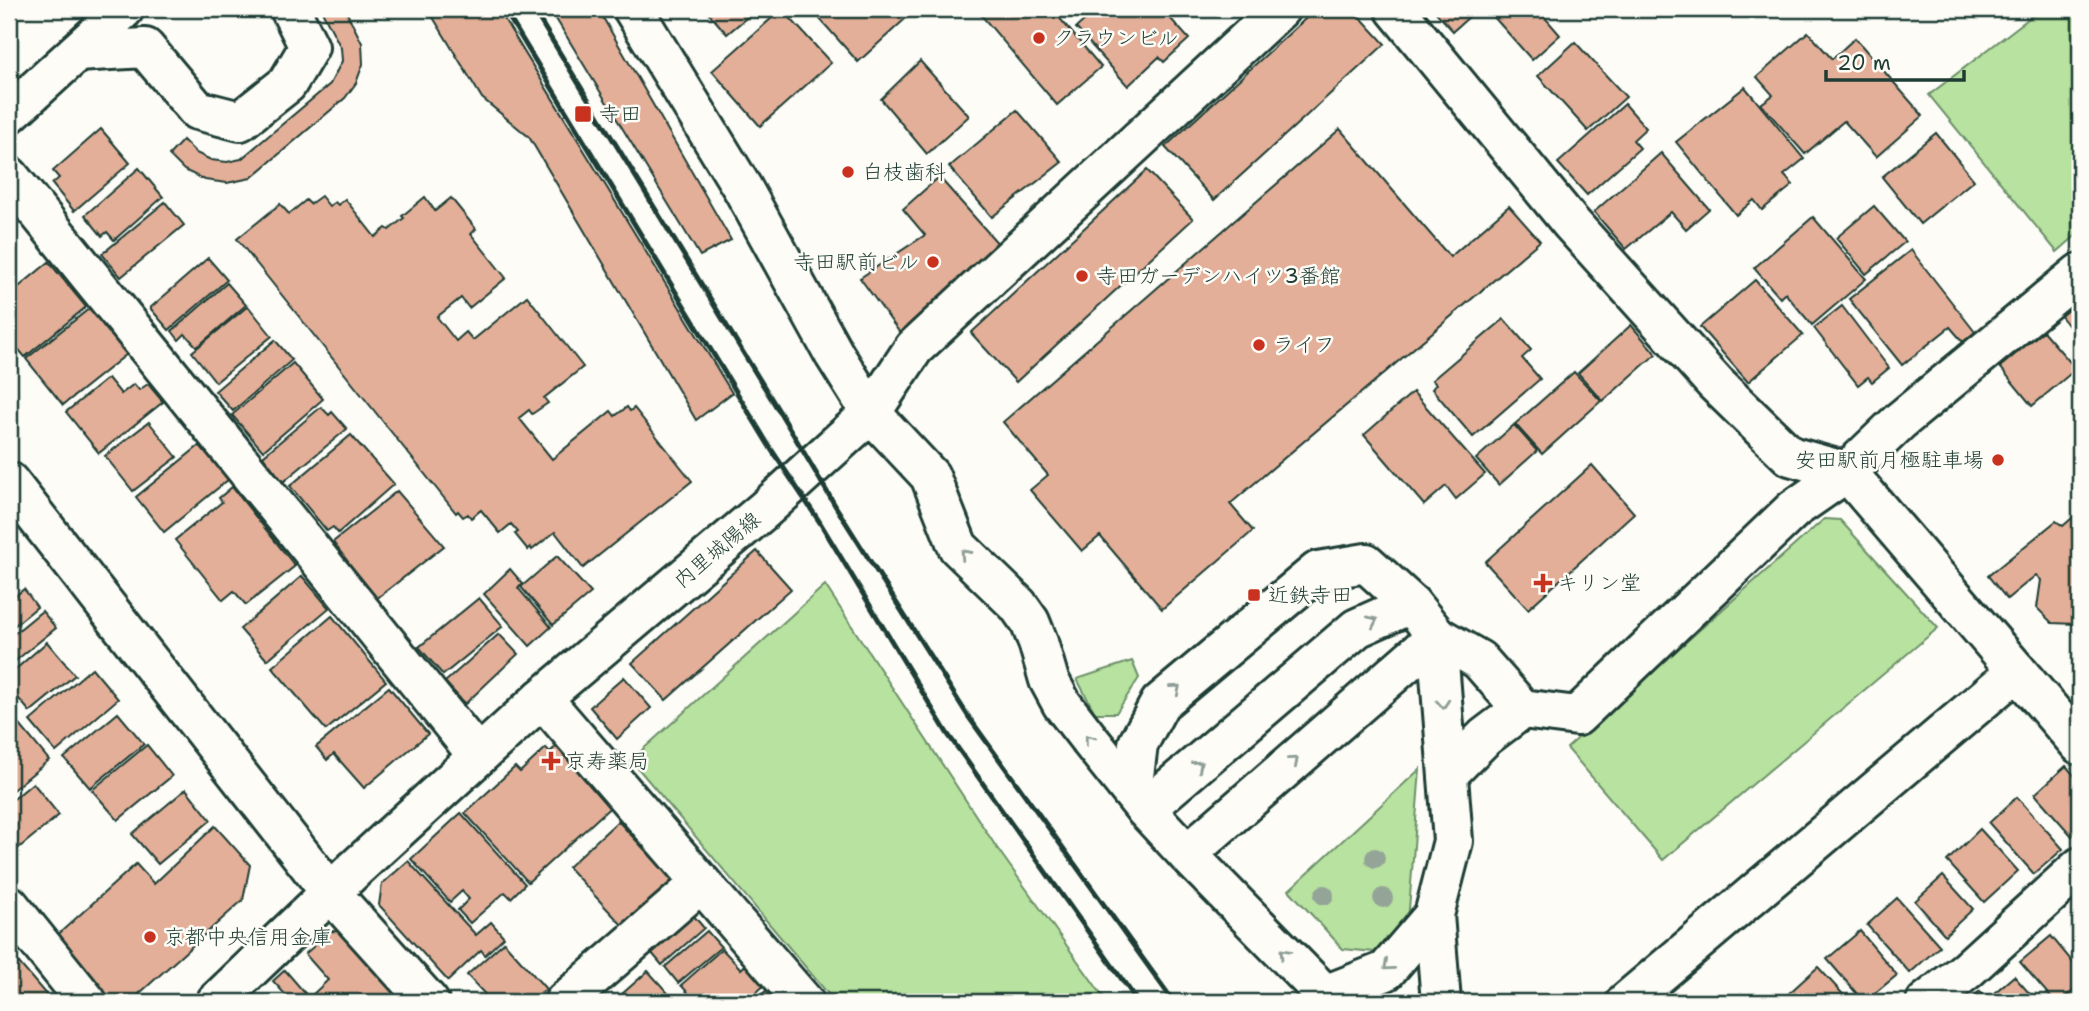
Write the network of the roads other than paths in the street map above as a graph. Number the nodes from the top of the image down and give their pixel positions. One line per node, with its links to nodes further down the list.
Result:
1 (124, 9): 6 (street)
2 (290, 9): 6 (street)
3 (633, 9): 10 (street)
4 (1280, 9): 10 (street, 内里城陽線)
5 (1395, 9): 11 (street)
6 (77, 52): 7 (street)
7 (9, 114)
8 (9, 176): 19 (street)
9 (2080, 273): 11 (street)
10 (870, 412): 16 (street, 内里城陽線); 21 (street, one-way to 10)
11 (1847, 472): 15 (street); 17 (street)
12 (9, 482): 25 (street)
13 (1411, 604): 14 (street); 21 (street, one-way to 13); 21 (street, one-way to 13)
14 (1437, 636): 17 (street); 20 (street, one-way to 20); 22 (street, one-way to 14)
15 (2017, 671): 18 (street); 35 (street)
16 (542, 698): 19 (street, 内里城陽線); 24 (street)
17 (1522, 709): 20 (street)
18 (2080, 745)
19 (478, 756): 25 (street, 内里城陽線)
20 (1448, 774): 27 (street)
21 (1139, 800): 22 (street)
22 (1187, 854): 28 (street, one-way to 22)
23 (2080, 867): 36 (street)
24 (701, 883): 32 (street); 33 (street)
25 (330, 892): 30 (street, 内里城陽線); 31 (street)
26 (9, 905): 29 (street)
27 (1434, 915): 28 (street, one-way to 28); 34 (street)
28 (1329, 999)
29 (87, 1002)
30 (216, 1002)
31 (429, 1002)
32 (564, 1002)
33 (804, 1002)
34 (1441, 1002)
35 (1626, 1002)
36 (1926, 1002)

